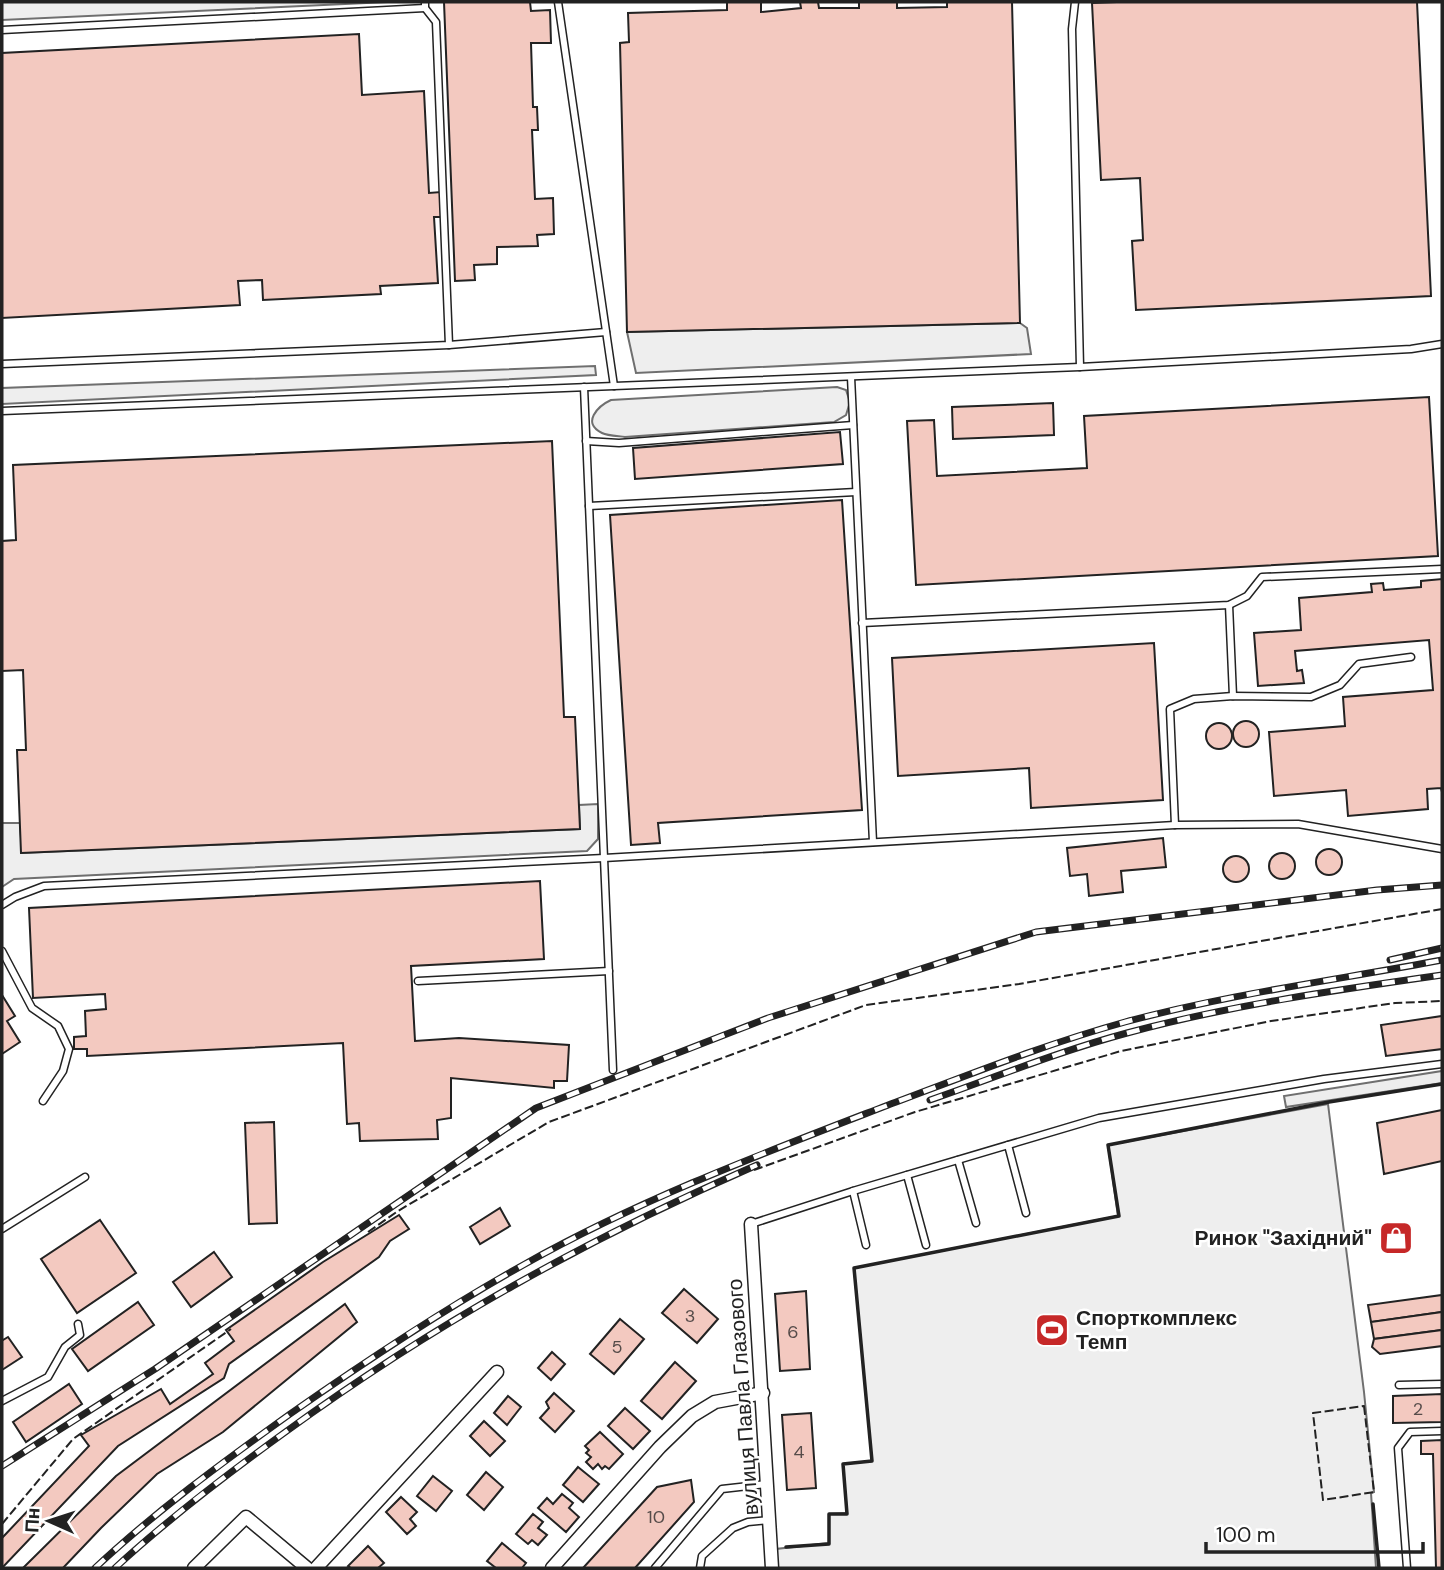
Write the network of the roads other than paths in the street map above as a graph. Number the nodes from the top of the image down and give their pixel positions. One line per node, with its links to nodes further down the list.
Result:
1 (558, 2): 5 (lane)
2 (1075, 2): 9 (lane)
3 (425, 5): 4 (lane); 7 (lane)
4 (2, 30)
5 (606, 332): 7 (lane); 11 (lane)
6 (1442, 344): 9 (lane)
7 (449, 345): 8 (lane)
8 (2, 364)
9 (1080, 367): 10 (lane)
10 (851, 377): 11 (lane); 14 (lane)
11 (614, 386): 12 (lane)
12 (584, 387): 13 (lane); 15 (lane)
13 (2, 411)
14 (853, 425): 15 (lane); 16 (lane)
15 (586, 441): 17 (lane)
16 (856, 492): 17 (lane); 20 (lane)
17 (589, 506): 26 (lane)
18 (1442, 569): 19 (lane)
19 (1229, 605): 20 (lane); 22 (lane)
20 (862, 623): 24 (lane)
21 (1411, 657): 22 (lane)
22 (1233, 696): 23 (lane)
23 (1175, 825): 24 (lane); 25 (lane)
24 (873, 842): 26 (lane)
25 (1442, 849)
26 (604, 858): 27 (lane); 29 (lane)
27 (2, 905)
28 (2, 951): 33 (lane)
29 (609, 971): 30 (lane); 32 (lane)
30 (418, 981)
31 (1442, 1064): 34 (lane)
32 (613, 1070)
33 (43, 1101)
34 (1008, 1145): 35 (lane); 39 (lane)
35 (958, 1160): 36 (lane); 40 (lane)
36 (907, 1175): 38 (lane); 44 (lane)
37 (85, 1177): 42 (lane)
38 (853, 1191): 41 (lane); 43 (lane)
39 (1027, 1213)
40 (975, 1223)
41 (751, 1224): 49 (street, вулиця Павла Глазового)
42 (2, 1229)
43 (866, 1245)
44 (926, 1245)
45 (78, 1324): 50 (lane)
46 (497, 1372): 57 (street)
47 (1442, 1384): 48 (lane)
48 (1399, 1385)
49 (763, 1393): 52 (street, вулиця Павла Глазового); 54 (street)
50 (2, 1401)
51 (1442, 1431): 61 (lane)
52 (768, 1484): 53 (street, вулиця Павла Глазового); 58 (lane)
53 (770, 1520): 59 (lane); 60 (street, вулиця Павла Глазового)
54 (558, 1566)
55 (194, 1568): 56 (street)
56 (307, 1568)
57 (316, 1568)
58 (655, 1568)
59 (700, 1568)
60 (772, 1568)
61 (1406, 1568)

